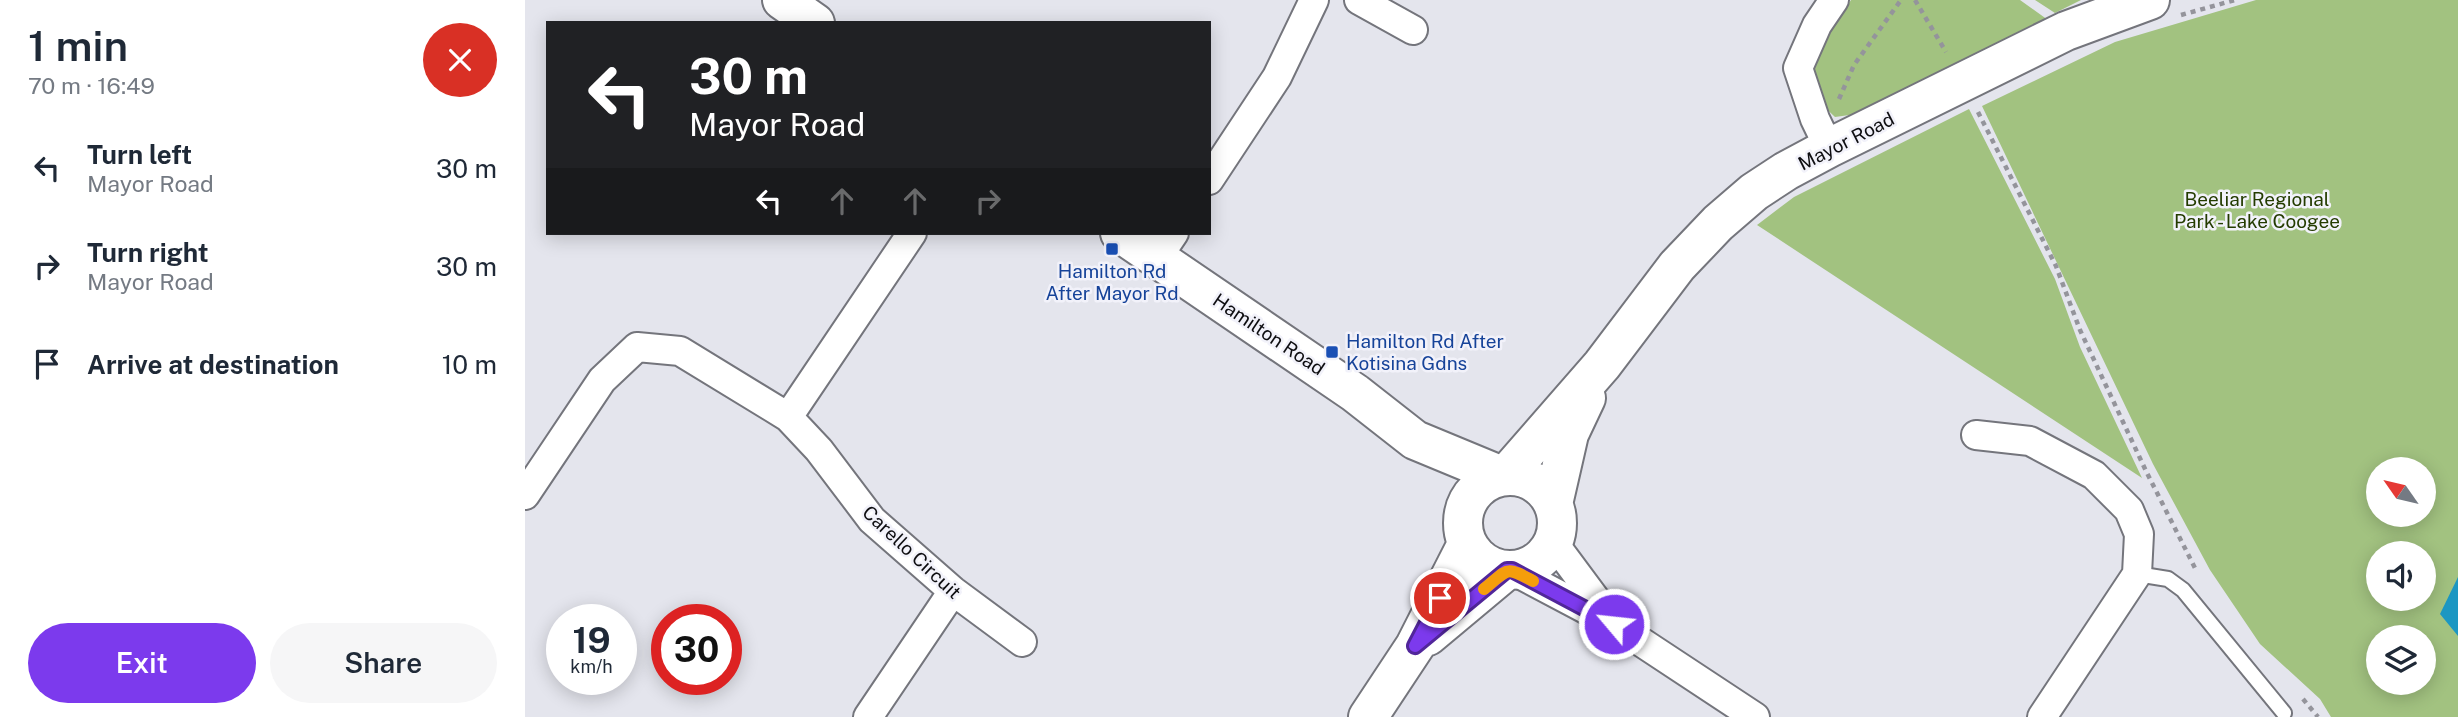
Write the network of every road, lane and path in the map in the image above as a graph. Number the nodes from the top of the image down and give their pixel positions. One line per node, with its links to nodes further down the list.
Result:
1 (782, 0): 8 (main road)
2 (1314, 0): 13 (street)
3 (1359, 0): 9 (street)
4 (1834, 0): 12 (street)
5 (1901, 0): 11 (path)
6 (1915, 0): 10 (path)
7 (2150, 0): 10 (main road, Mayor Road)
8 (812, 21)
9 (1413, 30)
10 (1964, 83): 12 (main road, Mayor Road); 28 (path)
11 (1837, 102)
12 (1829, 148): 17 (main road, Mayor Road)
13 (1211, 177)
14 (911, 235): 18 (street)
15 (1128, 235): 16 (main road, Hamilton Road)
16 (1166, 245): 20 (main road, Hamilton Road)
17 (1602, 365): 21 (main road, Mayor Road); 23 (main road, Mayor Road)
18 (788, 417): 22 (street, Carello Circuit); 29 (street, Carello Circuit)
19 (1976, 435): 27 (street)
20 (1415, 440): 21 (main road, Hamilton Road); 24 (main road, Hamilton Road)
21 (1504, 476): 23 (main road); 24 (main road)
22 (525, 495)
23 (1553, 504): 25 (main road)
24 (1465, 529): 26 (main road); 32 (main road)
25 (1553, 542): 26 (main road); 30 (street)
26 (1509, 570): 30 (street); 32 (main road)
27 (2137, 574): 34 (lane); 38 (street)
28 (2202, 581)
29 (953, 591): 31 (street, Carello Circuit); 35 (street)
30 (1614, 624): 37 (street)
31 (1022, 642)
32 (1415, 646): 36 (main road)
33 (2303, 698): 39 (path)
34 (2284, 713)
35 (868, 717)
36 (1368, 717)
37 (1755, 717)
38 (2042, 717)
39 (2318, 717)

